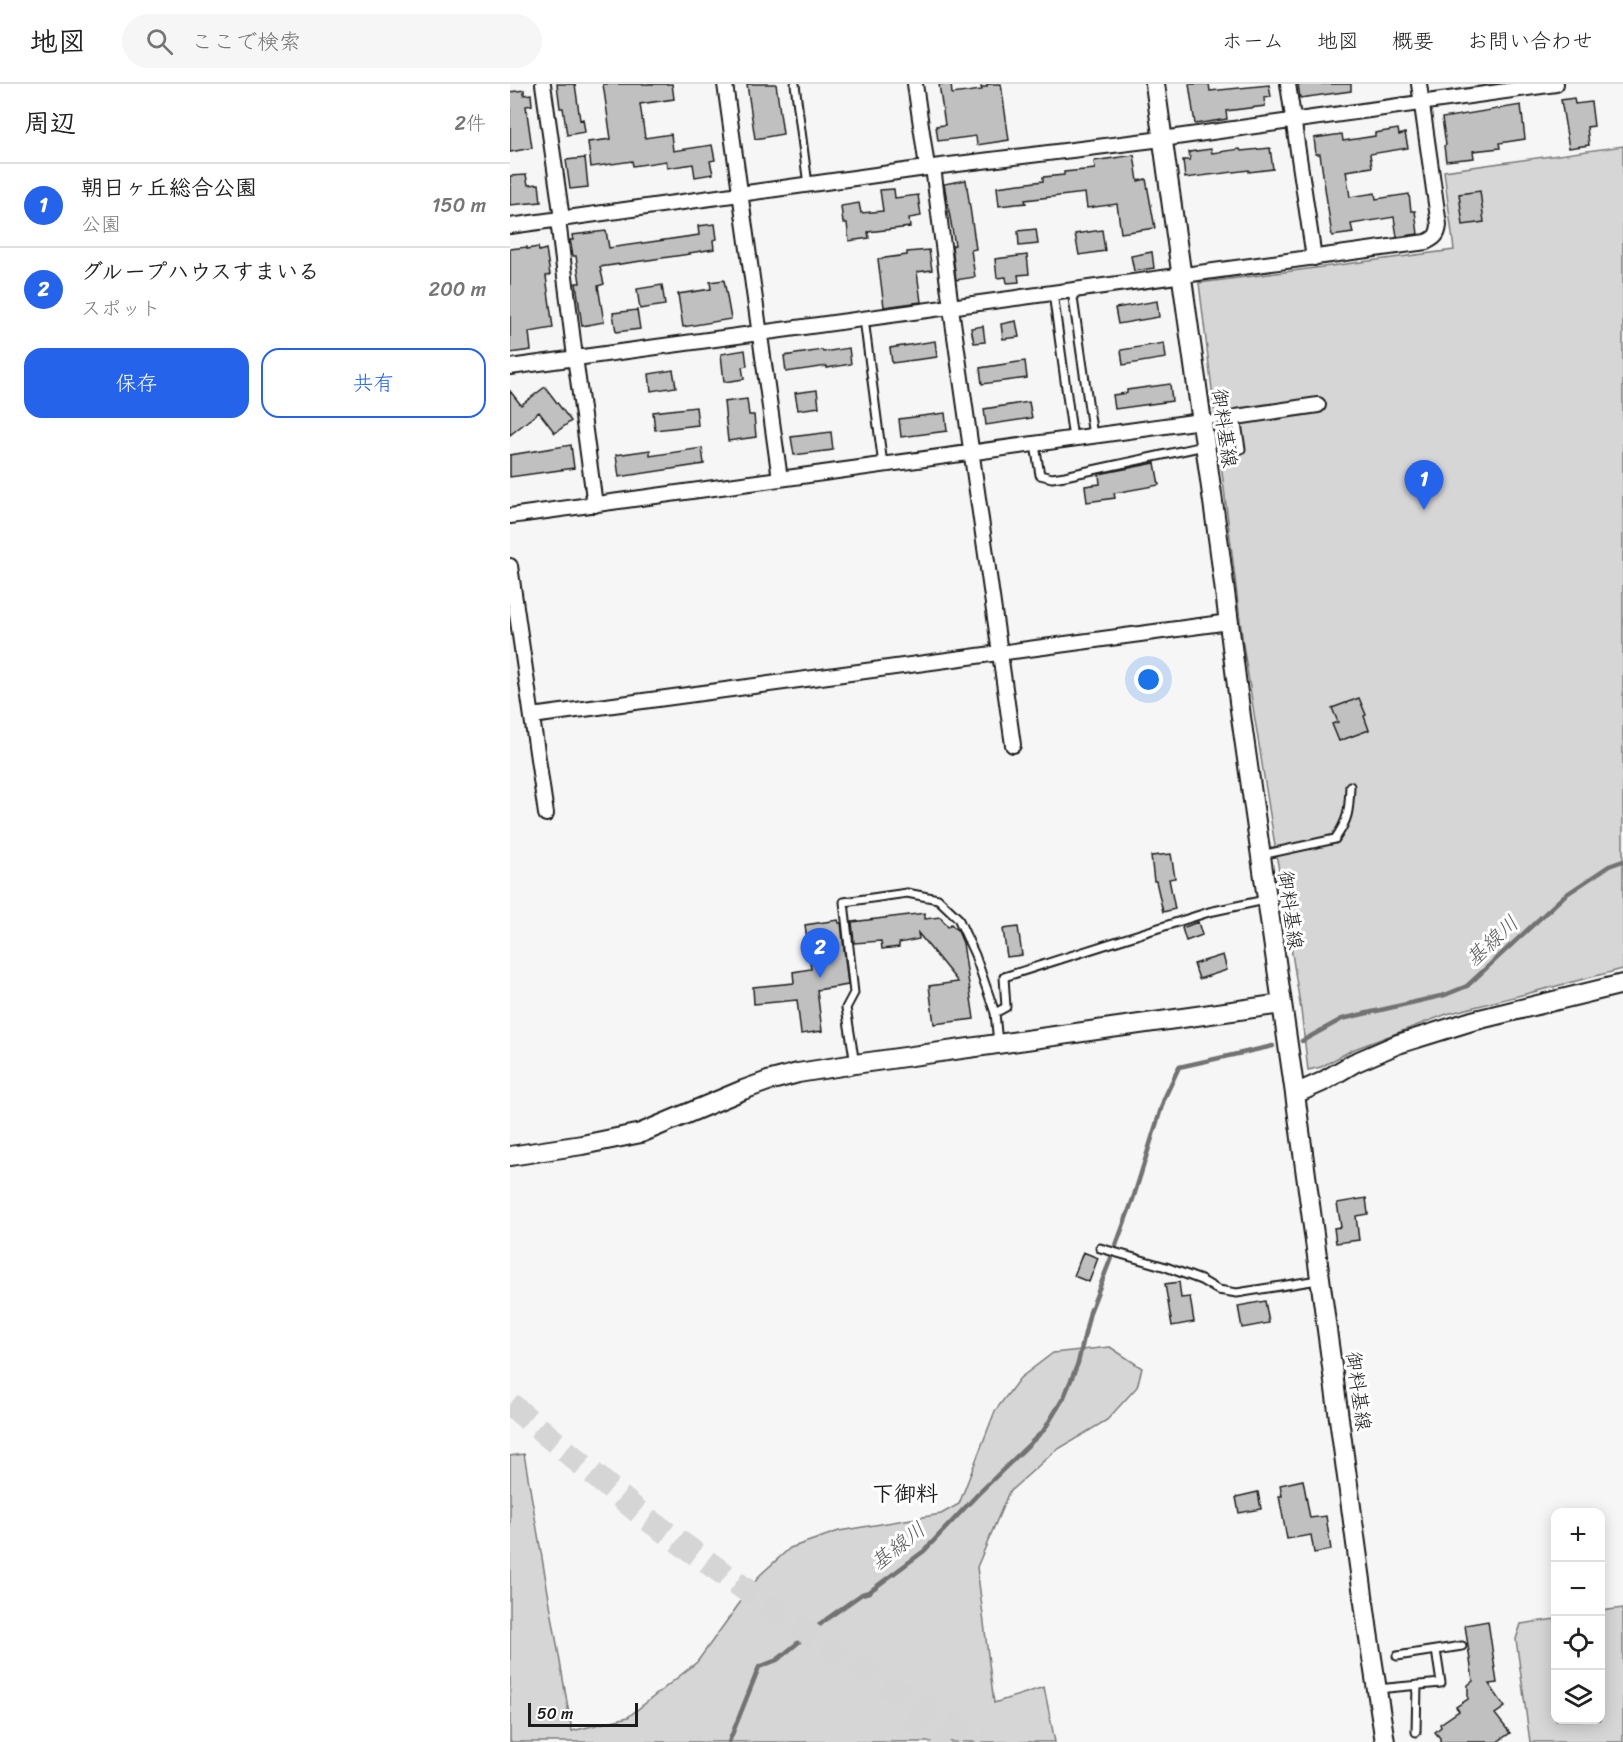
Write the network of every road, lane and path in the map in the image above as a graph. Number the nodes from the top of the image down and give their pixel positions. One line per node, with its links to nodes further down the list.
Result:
1 (543, 84): 16 (street)
2 (725, 84): 15 (street)
3 (795, 84): 14 (lane)
4 (915, 84): 13 (street)
5 (1155, 84): 12 (street, 御料基線)
6 (1288, 84): 11 (street)
7 (1419, 84): 10 (street)
8 (1551, 84): 9 (street); 10 (street)
9 (1556, 84)
10 (1422, 102): 11 (street); 18 (street)
11 (1294, 120): 12 (street); 18 (street)
12 (1162, 139): 13 (street); 19 (street, 御料基線)
13 (930, 167): 14 (street); 22 (street)
14 (808, 185): 15 (street)
15 (741, 194): 16 (street); 24 (street)
16 (560, 220): 17 (street); 25 (street)
17 (510, 226)
18 (1314, 258): 19 (street)
19 (1181, 276): 20 (street); 29 (street, 御料基線)
20 (1072, 291): 21 (street); 30 (lane)
21 (1053, 293): 22 (street); 31 (lane)
22 (951, 308): 23 (street); 35 (street)
23 (864, 319): 24 (street); 36 (lane)
24 (759, 333): 25 (street); 37 (street)
25 (575, 357): 26 (street); 38 (street)
26 (510, 366)
27 (1318, 405): 28 (street)
28 (1236, 417): 29 (lane); 34 (lane)
29 (1201, 421): 30 (street); 33 (street, 御料基線)
30 (1092, 436): 31 (street)
31 (1073, 439): 32 (street)
32 (1035, 445): 33 (lane); 35 (street)
33 (1205, 446): 41 (street, 御料基線)
34 (1241, 449)
35 (972, 453): 36 (street); 42 (street)
36 (883, 465): 37 (street)
37 (780, 479): 38 (street)
38 (596, 505): 39 (street)
39 (510, 516)
40 (510, 566): 43 (street)
41 (1229, 622): 42 (street); 47 (street, 御料基線)
42 (1000, 653): 43 (street); 44 (street)
43 (532, 716): 46 (street)
44 (1013, 745)
45 (1350, 786): 47 (lane)
46 (546, 814)
47 (1261, 855): 48 (street, 御料基線)
48 (1267, 899): 50 (street, 御料基線); 51 (lane)
49 (1623, 984): 54 (street)
50 (1282, 1004): 52 (street); 54 (street, 御料基線)
51 (995, 1013): 52 (lane); 53 (lane)
52 (998, 1043): 53 (street)
53 (855, 1064): 55 (street)
54 (1295, 1094): 57 (street, 御料基線)
55 (510, 1156)
56 (1100, 1248): 57 (lane)
57 (1321, 1280): 62 (street, 御料基線)
58 (1462, 1646): 59 (lane)
59 (1436, 1650): 60 (lane); 61 (lane)
60 (1397, 1656)
61 (1417, 1685): 62 (lane); 63 (lane)
62 (1377, 1689): 64 (street, 御料基線)
63 (1416, 1732)
64 (1385, 1742)

